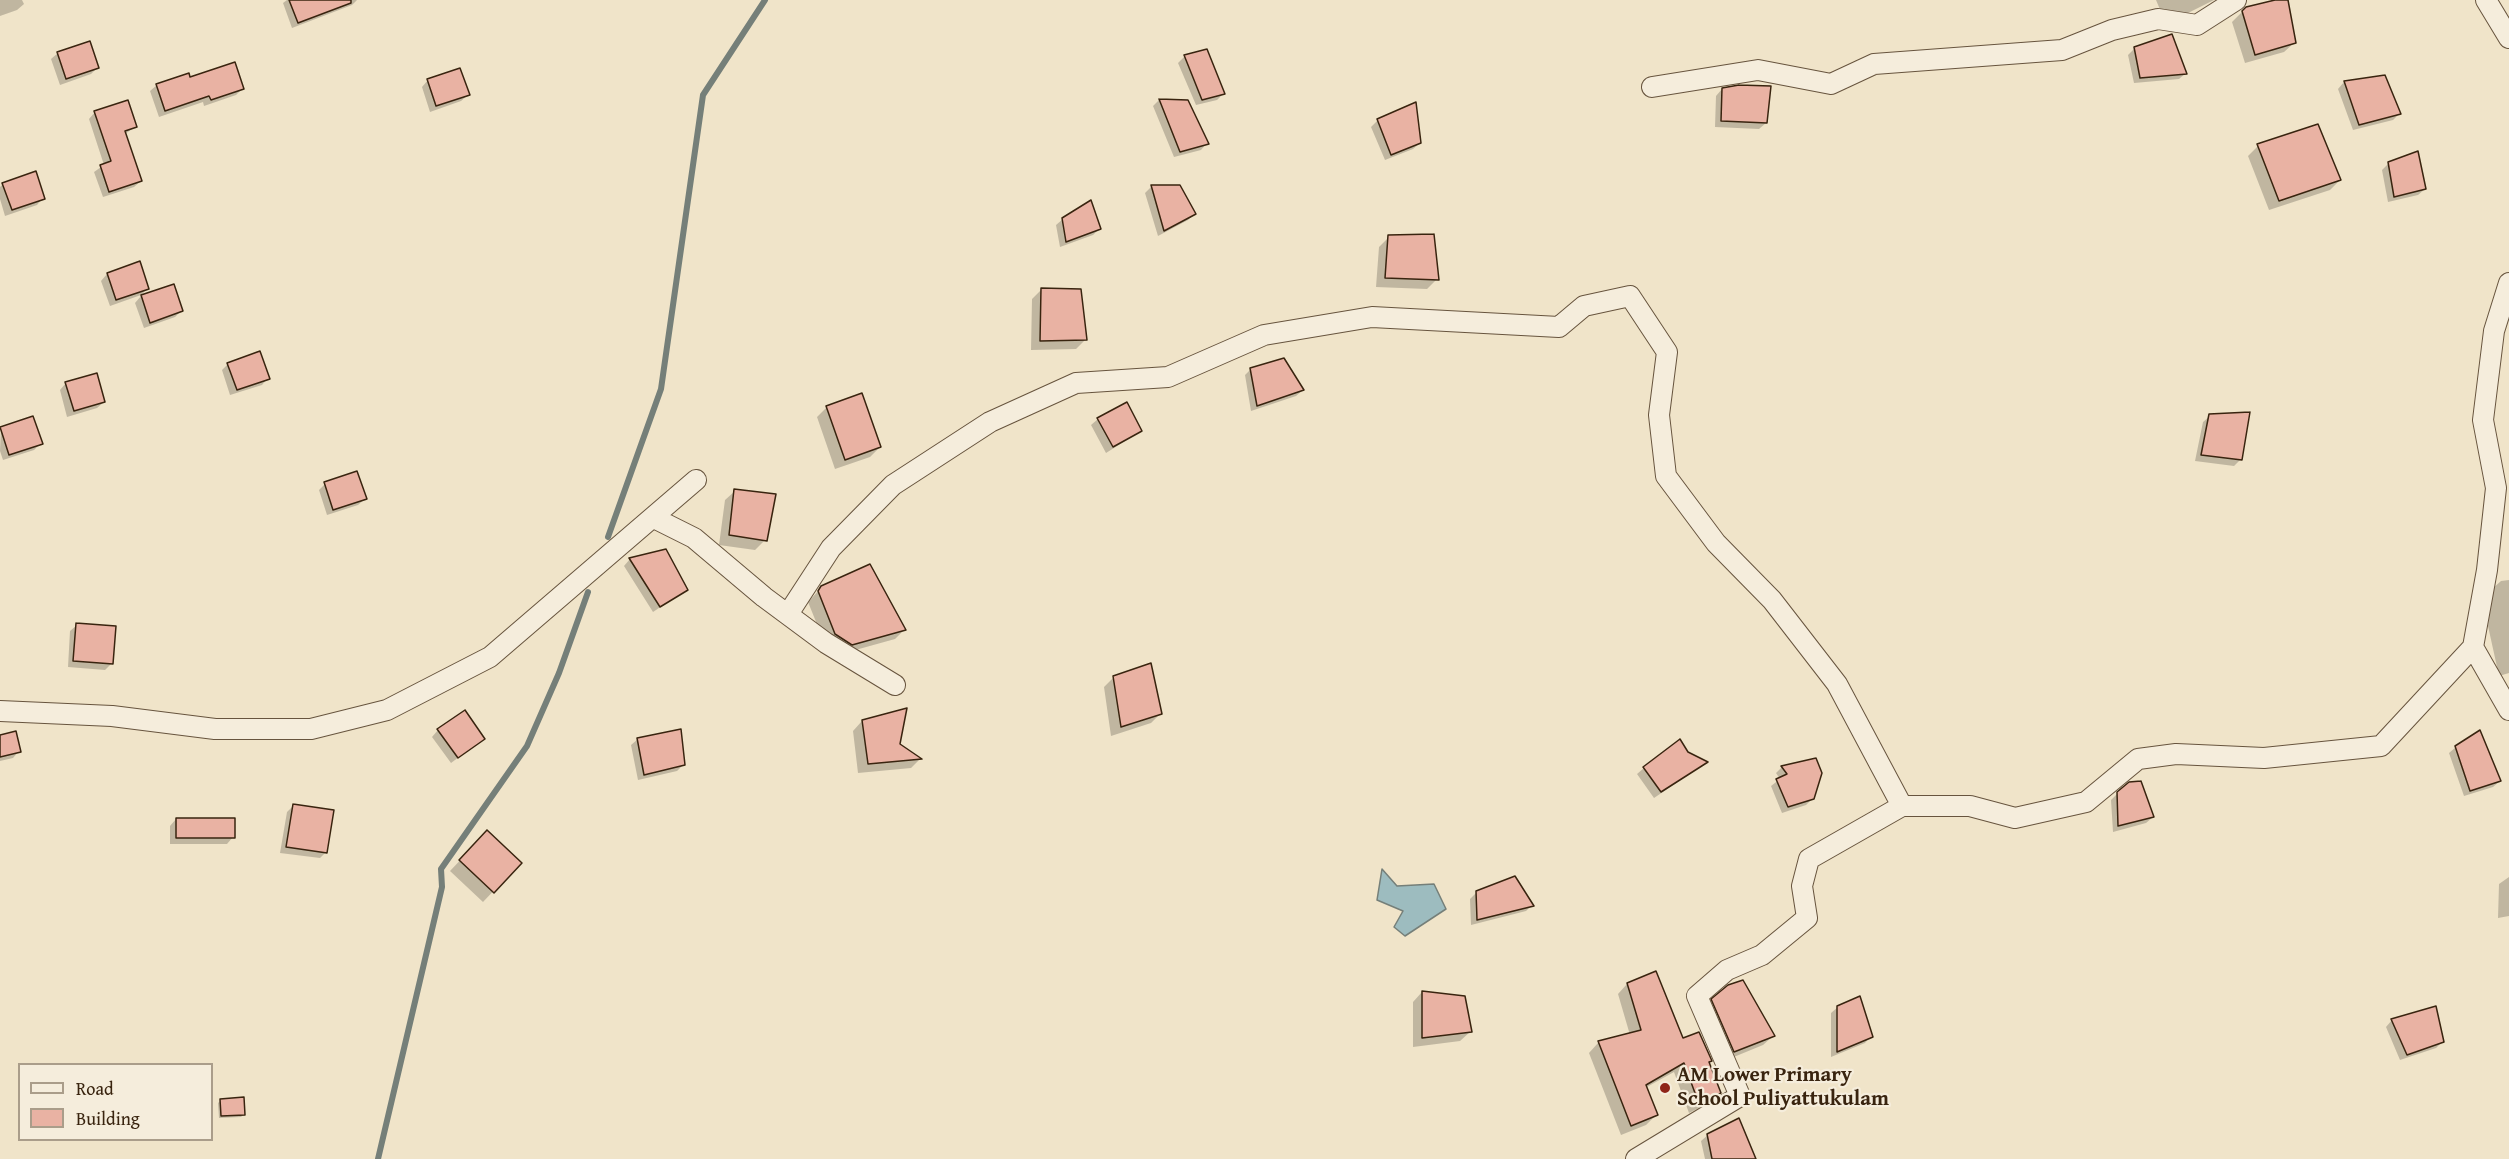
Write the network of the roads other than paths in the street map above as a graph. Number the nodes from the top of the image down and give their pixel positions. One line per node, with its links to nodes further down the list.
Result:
1 (2236, 0): 4 (street)
2 (2486, 0): 3 (street)
3 (2509, 38)
4 (1652, 87)
5 (2509, 282): 8 (street)
6 (696, 480): 7 (street)
7 (654, 518): 9 (street); 13 (street)
8 (2500, 524): 10 (street)
9 (788, 614): 11 (street); 14 (street)
10 (2473, 647): 12 (street); 14 (street)
11 (895, 685)
12 (2509, 710)
13 (0, 711)
14 (1902, 806): 15 (street)
15 (1636, 1159)

